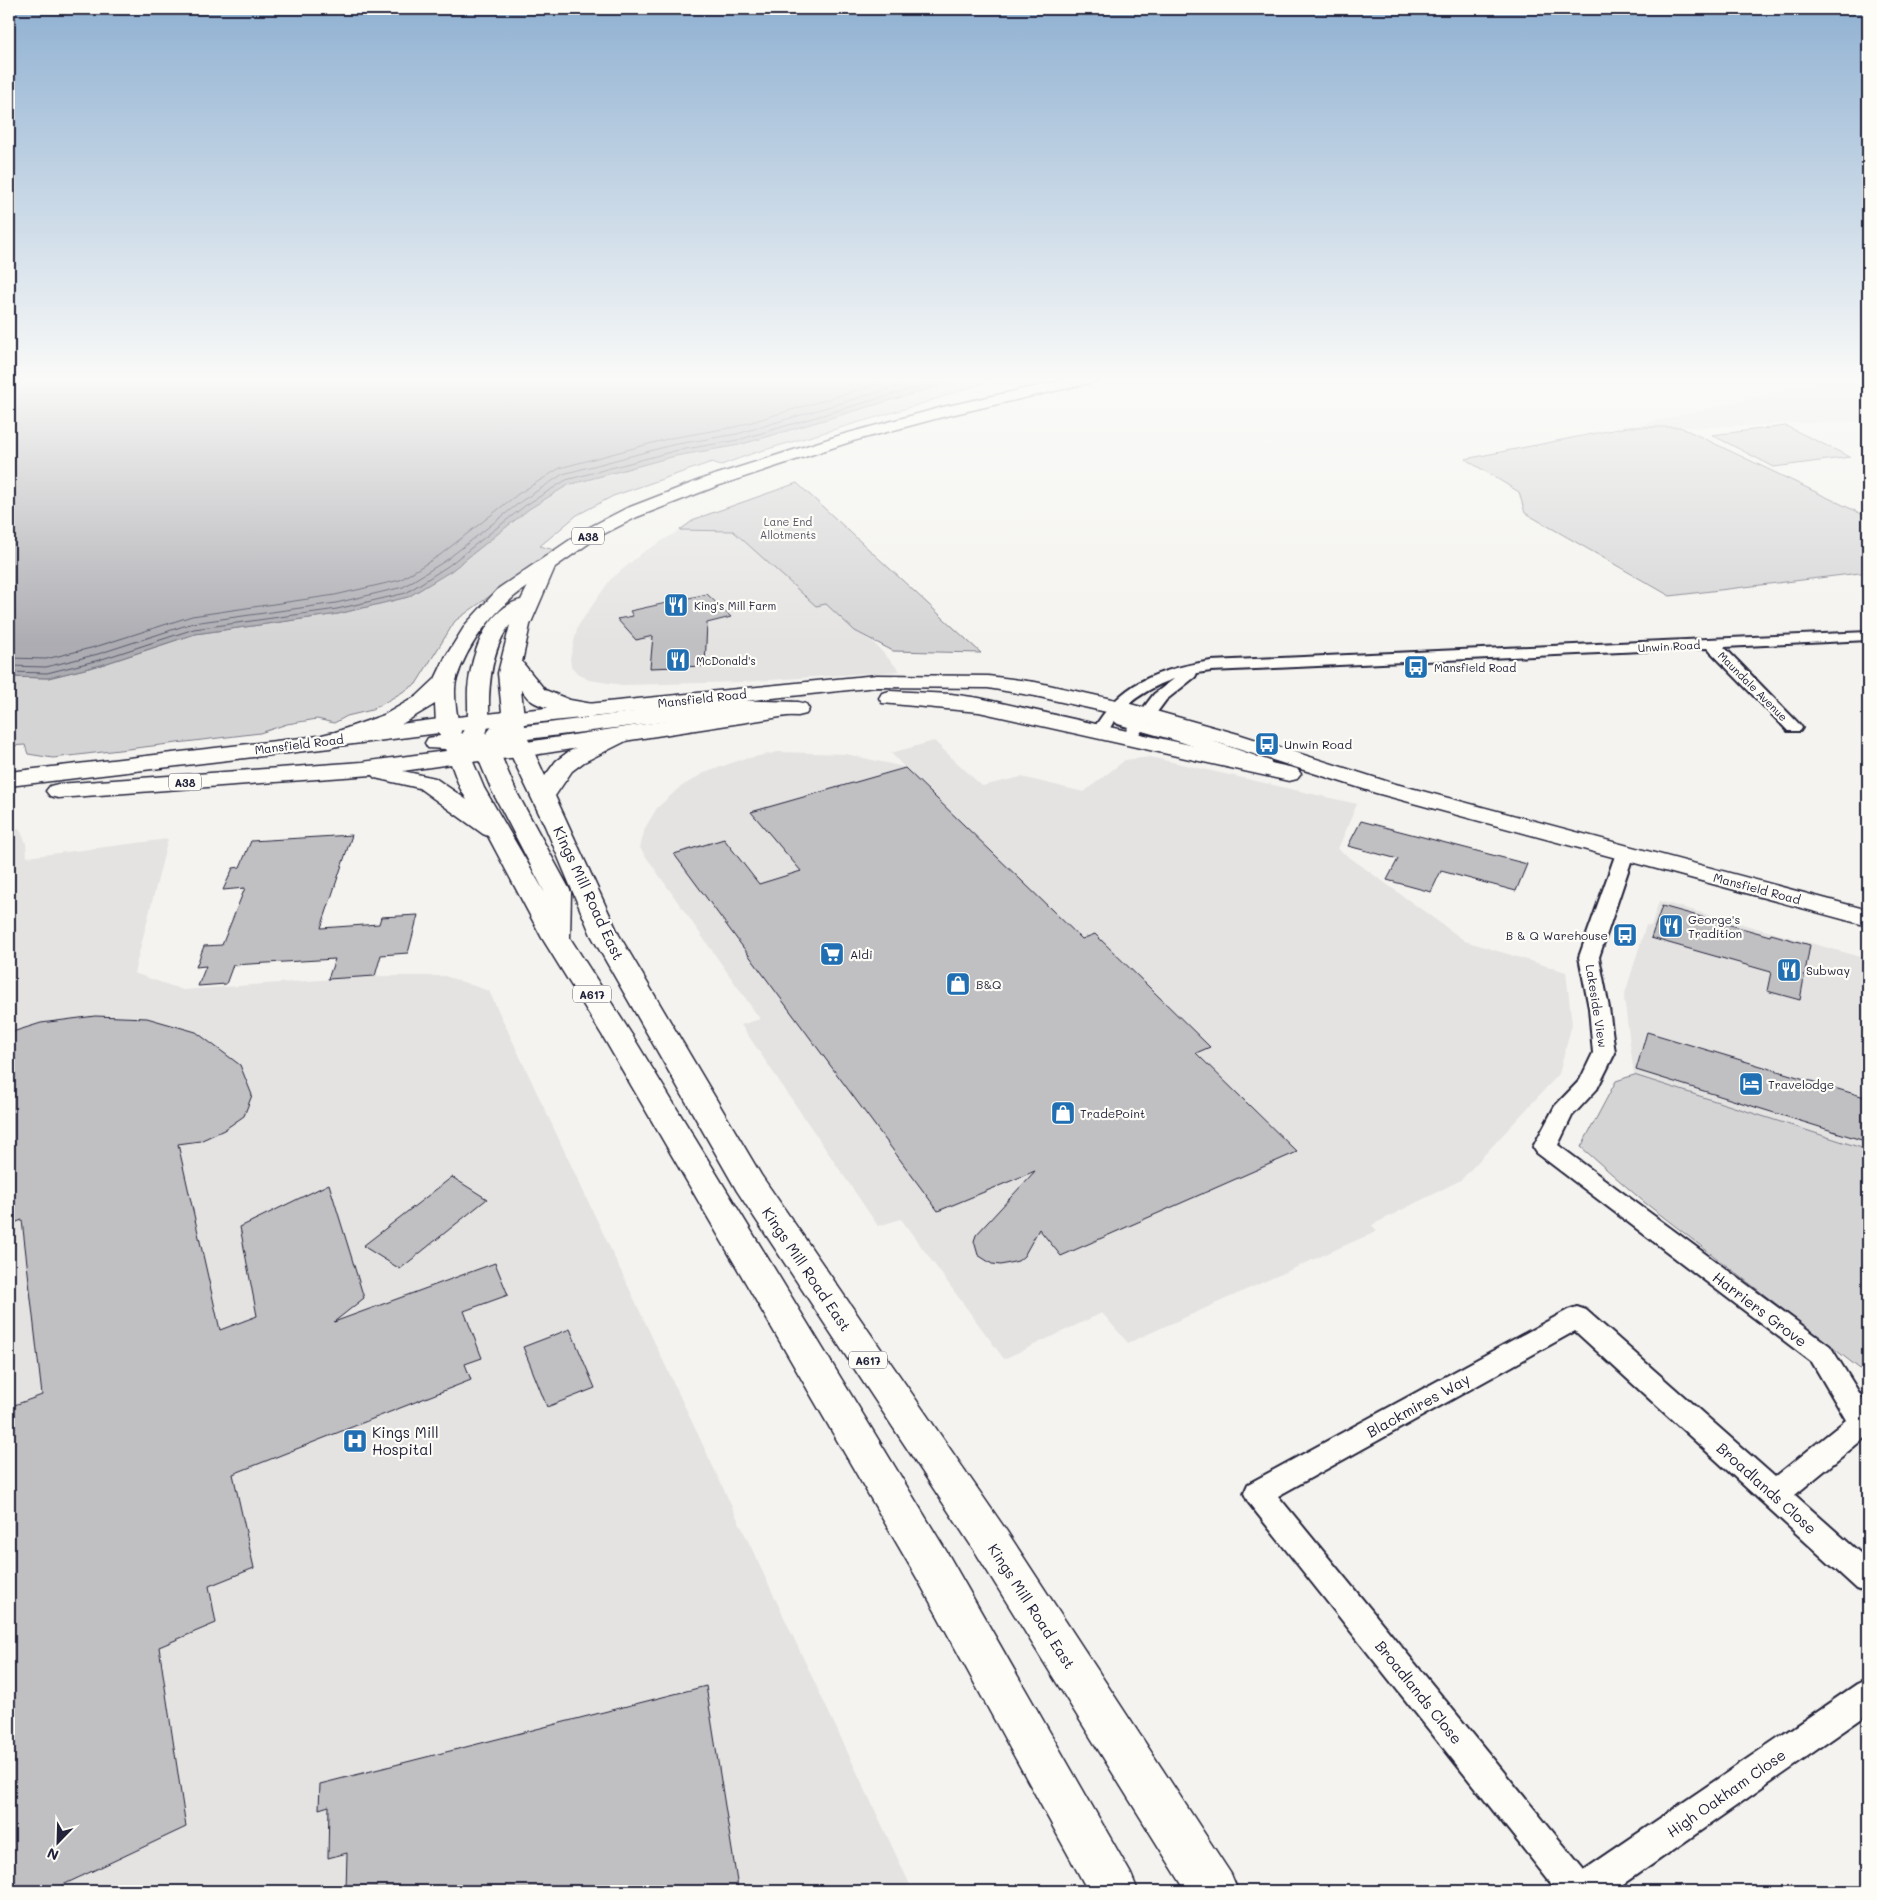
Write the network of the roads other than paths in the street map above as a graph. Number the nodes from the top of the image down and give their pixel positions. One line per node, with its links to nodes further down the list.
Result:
1 (760, 467): 2 (main road, A38)
2 (547, 564): 3 (main road); 8 (main road, A38)
3 (534, 596): 6 (main road, A617); 16 (main road)
4 (1868, 636): 5 (street, Unwin Road)
5 (1712, 644): 7 (street, Unwin Road); 13 (street, Maundale Avenue)
6 (511, 662): 11 (main road); 16 (main road, A617)
7 (1200, 667): 9 (street, Unwin Road); 12 (street)
8 (445, 682): 16 (main road, A617); 17 (main road)
9 (1116, 707): 11 (main road, Mansfield Road); 12 (main road, Mansfield Road); 14 (street, Unwin Road)
10 (798, 709): 14 (main road, Mansfield Road); 15 (main road, Mansfield Road); 16 (main road)
11 (590, 710): 16 (main road, Mansfield Road)
12 (1138, 727): 14 (main road, Mansfield Road); 21 (main road, Mansfield Road); 21 (main road, Mansfield Road)
13 (1794, 728)
14 (1100, 732)
15 (620, 735): 16 (main road, Mansfield Road); 23 (main road)
16 (484, 737): 17 (main road, Mansfield Road); 18 (main road); 19 (main road, Mansfield Road / A38); 23 (main road, Kings Mill Road East / A617); 24 (main road, A617); 27 (main road)
17 (330, 740): 18 (main road, Mansfield Road / A38)
18 (148, 763): 20 (main road, Mansfield Road / A38)
19 (362, 769): 22 (main road, Mansfield Road / A38); 24 (main road)
20 (9, 779)
21 (1384, 788): 25 (main road, Mansfield Road)
22 (9, 797)
23 (542, 797): 35 (main road, Kings Mill Road East / A617)
24 (501, 836): 27 (main road, A617)
25 (1625, 853): 26 (main road, Mansfield Road); 28 (street, Lakeside View)
26 (1868, 918)
27 (556, 938): 34 (main road, A617)
28 (1545, 1147): 31 (street, Harriers Grove)
29 (1577, 1317): 30 (street, Blackmires Way); 31 (street, Broadlands Close)
30 (1258, 1493): 36 (street, Broadlands Close)
31 (1774, 1495): 32 (street, Broadlands Close)
32 (1868, 1579)
33 (1868, 1695): 37 (street, High Oakham Close)
34 (1114, 1891)
35 (1214, 1891)
36 (1579, 1891)
37 (1584, 1891)

